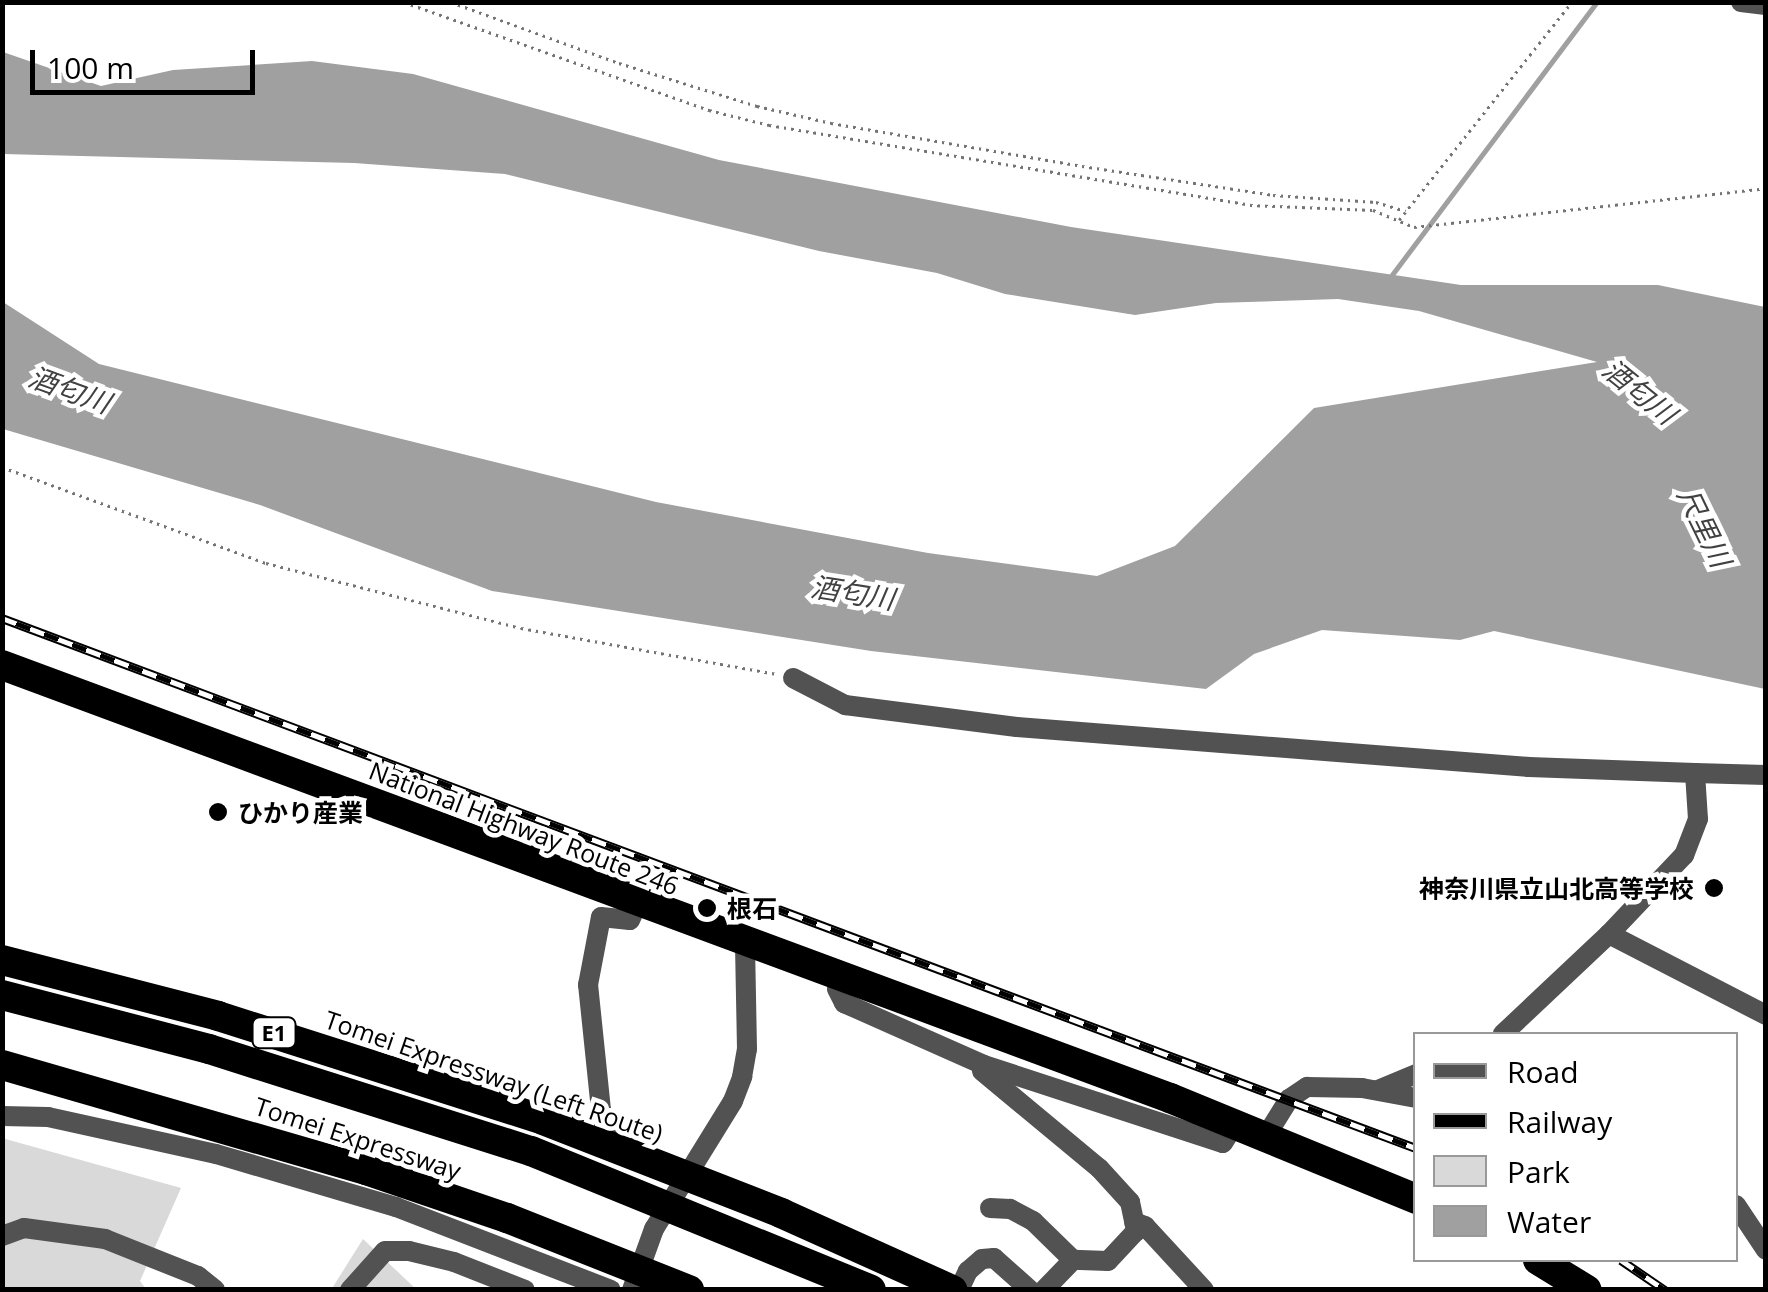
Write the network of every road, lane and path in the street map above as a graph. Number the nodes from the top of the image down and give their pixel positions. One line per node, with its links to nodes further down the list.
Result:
1 (404, 2): 8 (path)
2 (452, 2): 7 (path)
3 (1572, 2): 7 (path)
4 (1741, 2): 5 (street)
5 (1766, 5)
6 (1766, 188): 8 (path)
7 (1406, 211): 8 (path)
8 (1398, 221)
9 (2, 467): 11 (path)
10 (2, 665): 14 (highway, National Highway Route 246)
11 (793, 678): 12 (street)
12 (1694, 773): 13 (street); 15 (street)
13 (1766, 775)
14 (638, 903): 16 (highway, National Highway Route 246); 30 (street)
15 (1609, 934): 20 (street); 21 (street)
16 (745, 942): 18 (highway, National Highway Route 246); 30 (street)
17 (2, 960): 39 (highway, Tomei Expressway (Left Route) / E1)
18 (840, 976): 22 (street); 28 (highway, National Highway Route 246)
19 (2, 995): 47 (highway, E1)
20 (1766, 1015)
21 (1505, 1032)
22 (978, 1062): 28 (street); 34 (street)
23 (2, 1064): 46 (highway, Tomei Expressway)
24 (1413, 1075): 25 (street)
25 (1378, 1090): 26 (street); 29 (street)
26 (1413, 1097)
27 (2, 1116): 40 (street)
28 (1235, 1124): 29 (highway, National Highway Route 246)
29 (1266, 1136): 31 (highway, National Highway Route 246)
30 (678, 1191): 45 (street)
31 (1413, 1198)
32 (990, 1208): 37 (street)
33 (1738, 1208): 36 (street)
34 (1134, 1222): 37 (street); 50 (street)
35 (2, 1236): 41 (street)
36 (1766, 1250)
37 (1074, 1260): 49 (street)
38 (1541, 1262): 51 (highway)
39 (960, 1283): 48 (street)
40 (577, 1284): 44 (street)
41 (215, 1290)
42 (350, 1290): 43 (street)
43 (525, 1290)
44 (611, 1290)
45 (632, 1290)
46 (689, 1290)
47 (871, 1290)
48 (1030, 1290)
49 (1044, 1290)
50 (1204, 1290)
51 (1586, 1290)

